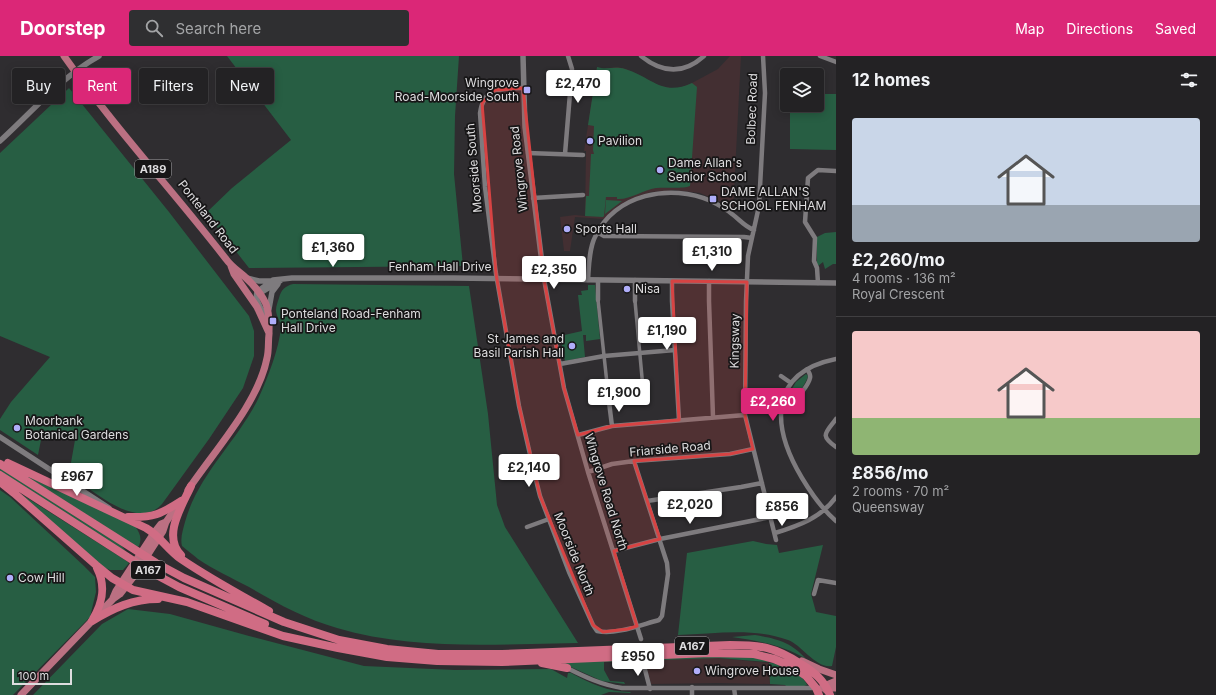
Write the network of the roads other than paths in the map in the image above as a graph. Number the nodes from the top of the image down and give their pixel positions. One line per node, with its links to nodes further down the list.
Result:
1 (64, 56): 10 (main road, A189)
2 (98, 56): 11 (street)
3 (523, 56): 13 (street, Wingrove Road)
4 (568, 56): 17 (street)
5 (641, 56): 6 (street)
6 (704, 56)
7 (763, 56): 22 (street, Bolbec Road)
8 (820, 56): 9 (street)
9 (836, 62)
10 (73, 68)
11 (80, 68)
12 (73, 73): 15 (street)
13 (523, 88): 16 (street, Wingrove Road); 27 (street, Moorside South)
14 (99, 104): 25 (main road, Ponteland Road / A189)
15 (0, 141)
16 (528, 153): 17 (street); 21 (street, Wingrove Road)
17 (565, 154): 18 (street)
18 (583, 155)
19 (836, 171): 37 (street)
20 (583, 195): 21 (street)
21 (533, 198): 30 (street, Wingrove Road)
22 (754, 230): 23 (street); 24 (street, Bolbec Road)
23 (597, 232): 24 (street); 31 (street)
24 (752, 238): 36 (street, Bolbec Road)
25 (231, 266): 26 (main road, Ponteland Road / A189); 39 (main road, Ponteland Road / A189)
26 (245, 277): 28 (street, Fenham Hall Drive); 39 (main road, Ponteland Road / A189)
27 (497, 278): 29 (street, Fenham Hall Drive); 30 (street, Fenham Hall Drive); 79 (street, Moorside North)
28 (273, 280): 29 (street, Fenham Hall Drive); 39 (street)
29 (282, 280): 39 (street, Fenham Hall Drive); 42 (street)
30 (544, 280): 31 (street, Fenham Hall Drive); 48 (street, Wingrove Road North)
31 (588, 280): 32 (street, Fenham Hall Drive)
32 (598, 280): 33 (street, Fenham Hall Drive); 40 (street)
33 (635, 280): 34 (street, Fenham Hall Drive); 41 (street)
34 (672, 281): 35 (street, Fenham Hall Drive); 44 (street)
35 (709, 281): 36 (street, Fenham Hall Drive); 56 (street)
36 (746, 282): 37 (street, Fenham Hall Drive); 55 (street, Kingsway)
37 (818, 283): 38 (street, Fenham Hall Drive)
38 (836, 283)
39 (256, 294): 42 (main road, Ponteland Road / A189); 43 (main road, Ponteland Road / A189)
40 (598, 300): 46 (street)
41 (635, 301): 45 (street)
42 (268, 311): 43 (main road, Ponteland Road / A189)
43 (268, 331): 71 (main road, A189)
44 (675, 350): 45 (street); 58 (street)
45 (640, 353): 46 (street); 52 (street)
46 (604, 356): 48 (street); 53 (street)
47 (836, 360): 49 (street)
48 (560, 364): 60 (street, Wingrove Road North)
49 (807, 369): 51 (street); 54 (street)
50 (781, 376): 51 (street)
51 (791, 383): 54 (street)
52 (644, 399)
53 (609, 402): 59 (street)
54 (782, 402): 75 (street)
55 (744, 415): 56 (street); 63 (street, Kingsway)
56 (714, 417): 58 (street)
57 (836, 419): 62 (street)
58 (679, 420): 59 (street)
59 (612, 426): 60 (street)
60 (578, 435): 67 (street, Wingrove Road North)
61 (0, 437): 76 (street)
62 (836, 447)
63 (753, 449): 65 (street, Friarside Road); 70 (street, Kingsway)
64 (0, 459): 76 (highway)
65 (634, 461): 67 (street, Friarside Road); 74 (street)
66 (0, 464): 95 (highway, A167)
67 (588, 472): 86 (street, Wingrove Road North)
68 (0, 476): 97 (highway, A167)
69 (0, 482): 87 (highway)
70 (762, 483): 74 (street); 78 (street, Kingsway)
71 (191, 486): 73 (main road, A189); 88 (highway)
72 (836, 497): 75 (street)
73 (181, 501): 77 (highway); 83 (main road, A189)
74 (647, 501): 84 (street)
75 (824, 510): 80 (street); 82 (street)
76 (115, 513): 77 (highway)
77 (126, 517): 83 (highway)
78 (771, 517): 82 (street, Kingsway); 84 (street)
79 (549, 519): 81 (street); 94 (street, Moorside North)
80 (836, 521)
81 (527, 527)
82 (775, 533): 85 (street, Kingsway)
83 (156, 536): 88 (highway); 90 (main road, A189)
84 (660, 540): 86 (street); 94 (street)
85 (776, 540)
86 (614, 551): 94 (street, Wingrove Road North)
87 (96, 565): 90 (highway); 93 (highway)
88 (191, 566): 95 (highway)
89 (836, 583): 91 (street)
90 (124, 585): 92 (highway); 93 (main road, A189)
91 (814, 594)
92 (186, 602): 93 (highway); 97 (highway)
93 (92, 621): 111 (main road, A189)
94 (637, 626): 96 (street, Wingrove Road North)
95 (311, 631): 98 (highway, A167)
96 (641, 639)
97 (309, 641): 100 (highway, A167)
98 (784, 653): 99 (highway, A167); 103 (main road, A167)
99 (793, 659): 109 (street); 110 (highway, A167)
100 (530, 661): 102 (highway); 109 (highway, A167)
101 (643, 662): 108 (street)
102 (567, 668): 108 (street)
103 (836, 675)
104 (836, 681): 110 (main road)
105 (692, 687): 106 (street); 108 (street); 112 (street)
106 (734, 688): 109 (street); 113 (street)
107 (836, 688): 110 (main road)
108 (650, 689)
109 (817, 692): 110 (main road)
110 (828, 693)
111 (21, 695)
112 (692, 695)
113 (735, 695)

